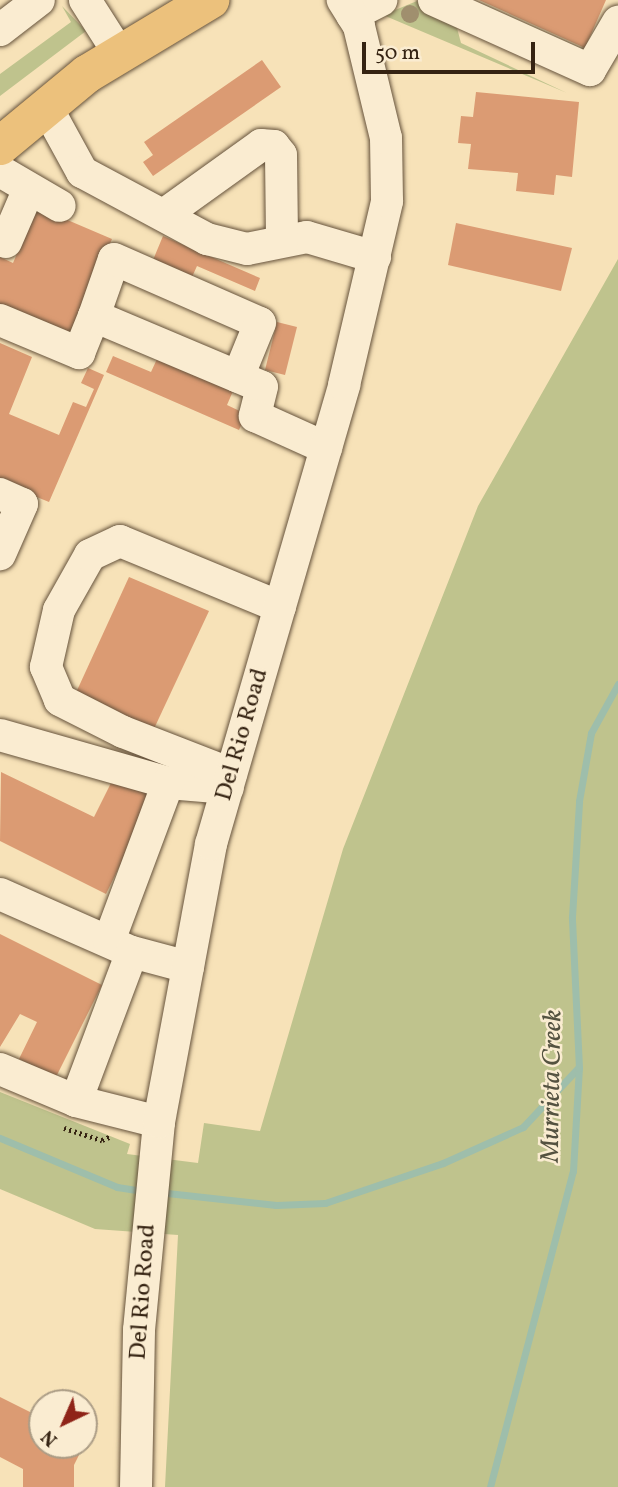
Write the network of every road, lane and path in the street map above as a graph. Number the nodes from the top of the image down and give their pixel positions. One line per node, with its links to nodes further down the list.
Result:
1 (39, 0): 8 (street)
2 (85, 0): 9 (street)
3 (211, 0): 9 (main road)
4 (381, 0): 6 (street)
5 (434, 0): 7 (street)
6 (348, 8): 18 (street, Del Rio Road)
7 (618, 22)
8 (0, 30)
9 (120, 55): 10 (main road)
10 (47, 108): 11 (main road); 15 (street)
11 (0, 145)
12 (0, 170): 13 (street)
13 (28, 191): 14 (street); 17 (street)
14 (60, 206)
15 (164, 214): 16 (street); 16 (street)
16 (282, 240): 18 (street)
17 (6, 242)
18 (374, 257): 22 (street, Del Rio Road)
19 (94, 316): 20 (street); 21 (street); 21 (street)
20 (0, 320)
21 (238, 377): 22 (street)
22 (326, 448): 25 (street, Del Rio Road)
23 (0, 494): 24 (street)
24 (0, 554)
25 (280, 607): 27 (street, Del Rio Road); 27 (street)
26 (0, 735): 28 (street)
27 (229, 781): 28 (street); 31 (street, Del Rio Road)
28 (168, 783): 30 (street)
29 (0, 894): 30 (street)
30 (120, 946): 31 (street); 33 (street)
31 (188, 967): 34 (street, Del Rio Road)
32 (0, 1069): 33 (street)
33 (76, 1101): 34 (street)
34 (159, 1122): 35 (street, Del Rio Road)
35 (136, 1487)

